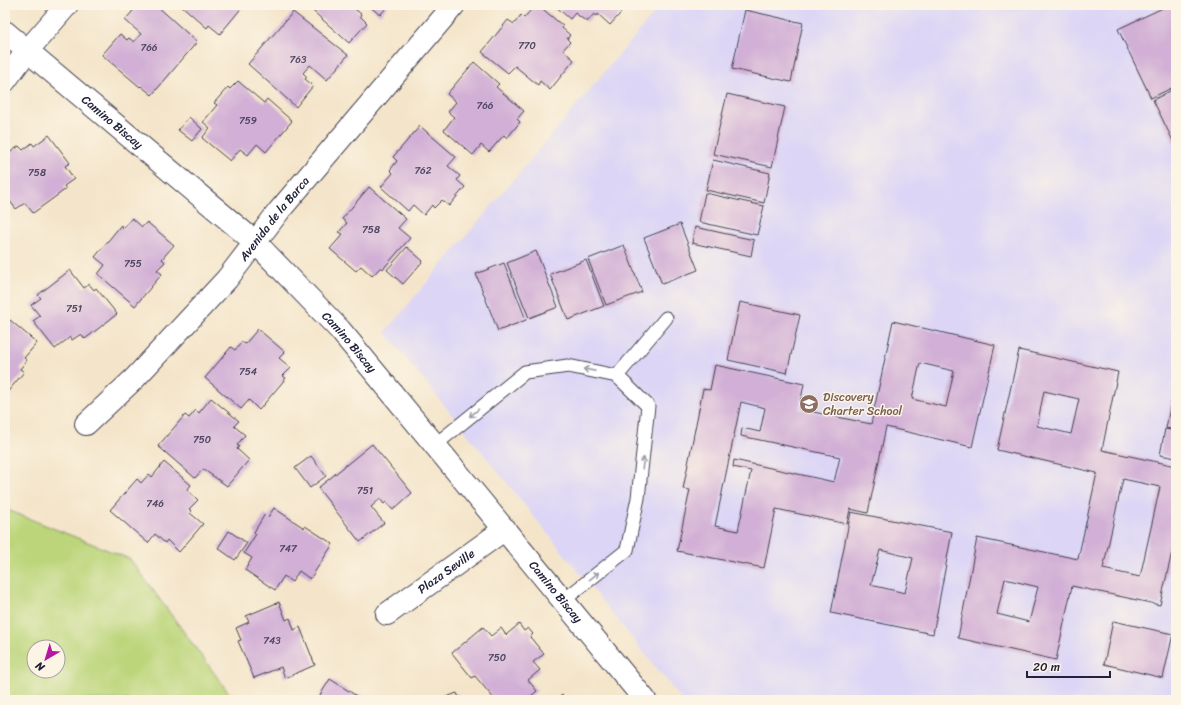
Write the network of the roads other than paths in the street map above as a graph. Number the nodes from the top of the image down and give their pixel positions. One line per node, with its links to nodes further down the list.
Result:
1 (67, 5): 4 (street)
2 (454, 5): 6 (street, Avenida de la Barca)
3 (5, 32): 4 (street, Camino Biscay)
4 (27, 50): 5 (street); 6 (street, Camino Biscay)
5 (5, 81)
6 (255, 242): 9 (street, Avenida de la Barca); 10 (street, Camino Biscay)
7 (666, 318): 8 (lane)
8 (617, 376): 10 (lane, one-way to 10); 12 (lane, one-way to 8)
9 (86, 424)
10 (435, 445): 11 (street, Camino Biscay)
11 (505, 529): 12 (street, Camino Biscay); 13 (street, Plaza Seville)
12 (564, 600): 14 (street, Camino Biscay)
13 (387, 614)
14 (645, 700)

